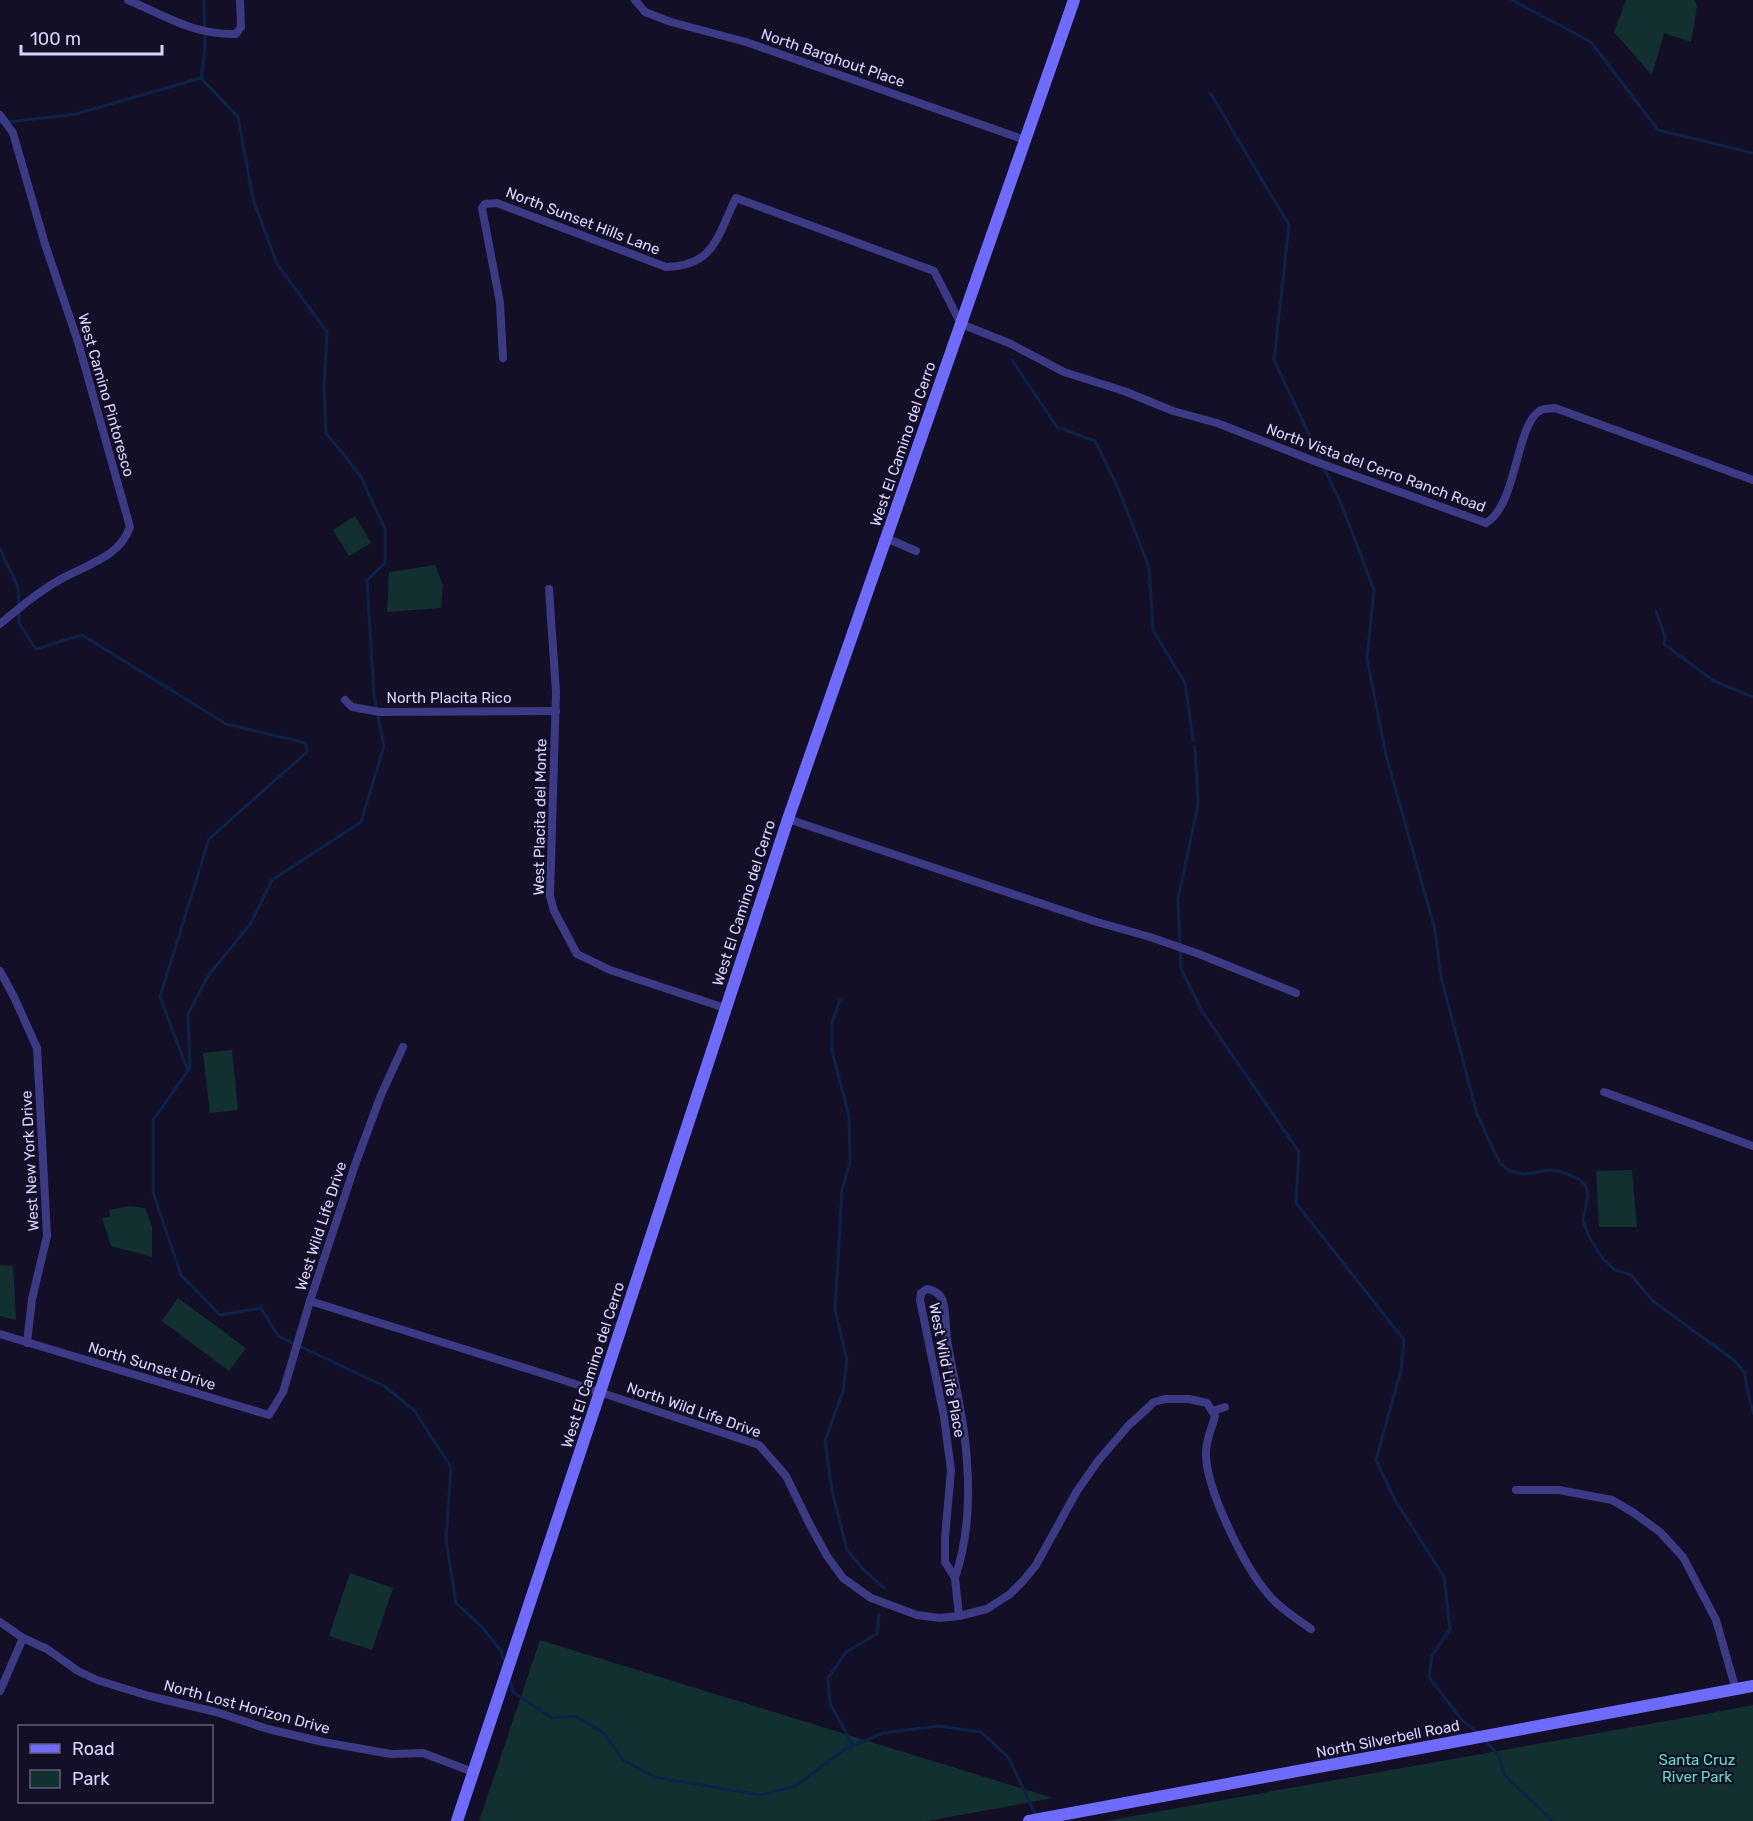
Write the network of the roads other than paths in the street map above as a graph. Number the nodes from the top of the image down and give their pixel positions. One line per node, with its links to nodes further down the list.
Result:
1 (128, 0): 2 (street)
2 (240, 0)
3 (635, 0): 6 (street, North Barghout Place)
4 (1074, 0): 6 (street, West El Camino del Cerro)
5 (0, 115): 13 (street, West Camino Pintoresco)
6 (1025, 140): 7 (street, West El Camino del Cerro)
7 (961, 324): 8 (street, North Sunset Hills Lane); 9 (street, North Vista del Cerro Ranch Road); 10 (street, West El Camino del Cerro)
8 (503, 358)
9 (1753, 480)
10 (886, 538): 11 (street, West El Camino del Cerro); 16 (street, West El Camino del Cerro)
11 (916, 551)
12 (549, 589): 15 (street, West Placita del Monte)
13 (0, 624)
14 (345, 700): 15 (street, North Placita Rico)
15 (556, 711): 19 (street, West Placita del Monte)
16 (788, 819): 18 (street); 19 (street, West El Camino del Cerro)
17 (0, 971): 25 (street, West New York Drive)
18 (1296, 993)
19 (725, 1008): 26 (street, West El Camino del Cerro)
20 (403, 1047): 23 (street, West Wild Life Drive)
21 (1604, 1092): 22 (street)
22 (1753, 1146)
23 (310, 1301): 26 (street, North Wild Life Drive); 29 (street, West Wild Life Drive)
24 (0, 1334): 25 (street, North Sunset Drive)
25 (27, 1342): 29 (street, North Sunset Drive)
26 (600, 1392): 32 (street, North Wild Life Drive); 39 (street, West El Camino del Cerro)
27 (1225, 1407): 28 (street)
28 (1213, 1411): 32 (street, North Wild Life Drive); 34 (street)
29 (269, 1414)
30 (1516, 1490): 37 (street)
31 (955, 1578): 31 (street, West Wild Life Place); 32 (street, West Wild Life Place)
32 (958, 1616)
33 (0, 1622): 35 (street, North Lost Horizon Drive)
34 (1311, 1629)
35 (23, 1638): 38 (street); 39 (street, North Lost Horizon Drive)
36 (1753, 1686): 37 (street, North Silverbell Road)
37 (1736, 1689): 41 (street, North Silverbell Road)
38 (0, 1691)
39 (473, 1772): 40 (street, West El Camino del Cerro)
40 (457, 1821)
41 (1029, 1821)

